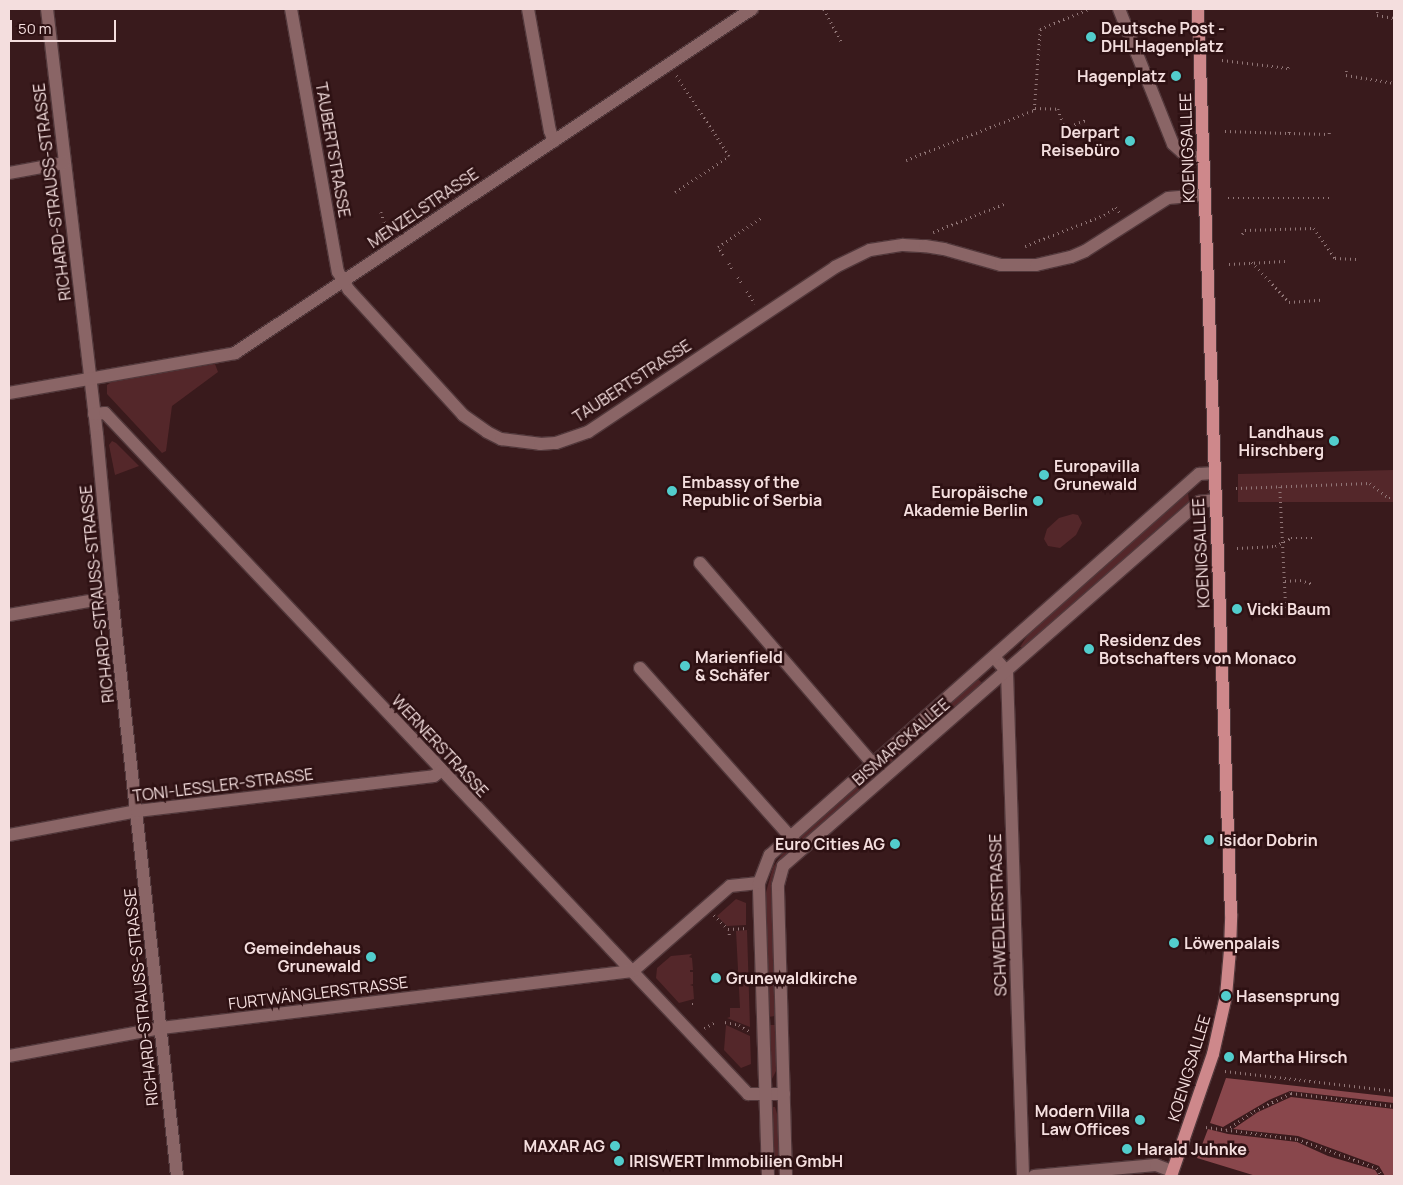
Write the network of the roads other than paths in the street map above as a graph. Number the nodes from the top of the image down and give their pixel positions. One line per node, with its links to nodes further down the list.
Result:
1 (47, 9): 9 (street, RICHARD-STRAUSS-STRASSE)
2 (291, 9): 12 (street, TAUBERTSTRASSE)
3 (528, 9): 7 (street)
4 (752, 9): 7 (street, MENZELSTRASSE)
5 (1118, 9): 8 (street)
6 (1198, 9): 8 (main road, KOENIGSALLEE)
7 (554, 141): 12 (street, MENZELSTRASSE)
8 (1204, 160): 11 (main road, KOENIGSALLEE)
9 (64, 163): 10 (street); 13 (street, RICHARD-STRAUSS-STRASSE)
10 (9, 173)
11 (1205, 195): 12 (street, TAUBERTSTRASSE); 16 (main road, KOENIGSALLEE)
12 (343, 281): 13 (street, MENZELSTRASSE)
13 (90, 379): 14 (street, MENZELSTRASSE); 15 (street, RICHARD-STRAUSS-STRASSE)
14 (9, 393)
15 (94, 414): 19 (street, RICHARD-STRAUSS-STRASSE); 25 (street, WERNERSTRASSE)
16 (1214, 473): 17 (main road, KOENIGSALLEE); 21 (street, BISMARCKALLEE)
17 (1215, 500): 23 (street, BISMARCKALLEE); 36 (main road, KOENIGSALLEE)
18 (700, 563): 24 (street, BISMARCKALLEE)
19 (112, 597): 20 (street); 26 (street, RICHARD-STRAUSS-STRASSE)
20 (9, 615)
21 (994, 657): 23 (street); 24 (street, BISMARCKALLEE)
22 (640, 668): 28 (street)
23 (1007, 672): 29 (street, BISMARCKALLEE); 40 (street, SCHWEDLERSTRASSE)
24 (872, 763): 28 (street, BISMARCKALLEE)
25 (441, 771): 26 (street, TONI-LESSLER-STRASSE); 31 (street, WERNERSTRASSE)
26 (137, 811): 27 (street, TONI-LESSLER-STRASSE); 32 (street, RICHARD-STRAUSS-STRASSE)
27 (9, 834)
28 (789, 836): 29 (street); 30 (street, BISMARCKALLEE)
29 (801, 850): 35 (street, BISMARCKALLEE)
30 (759, 882): 31 (street); 34 (street, BISMARCKALLEE)
31 (633, 971): 32 (street, FURTWÄNGLERSTRASSE); 34 (street, WERNERSTRASSE)
32 (161, 1028): 33 (street, FURTWÄNGLERSTRASSE); 37 (street, RICHARD-STRAUSS-STRASSE)
33 (9, 1056)
34 (766, 1094): 35 (street); 38 (street, BISMARCKALLEE)
35 (784, 1094): 39 (street, BISMARCKALLEE)
36 (1172, 1174): 41 (street)
37 (176, 1176)
38 (768, 1176)
39 (786, 1176)
40 (1023, 1176)
41 (1034, 1176)

